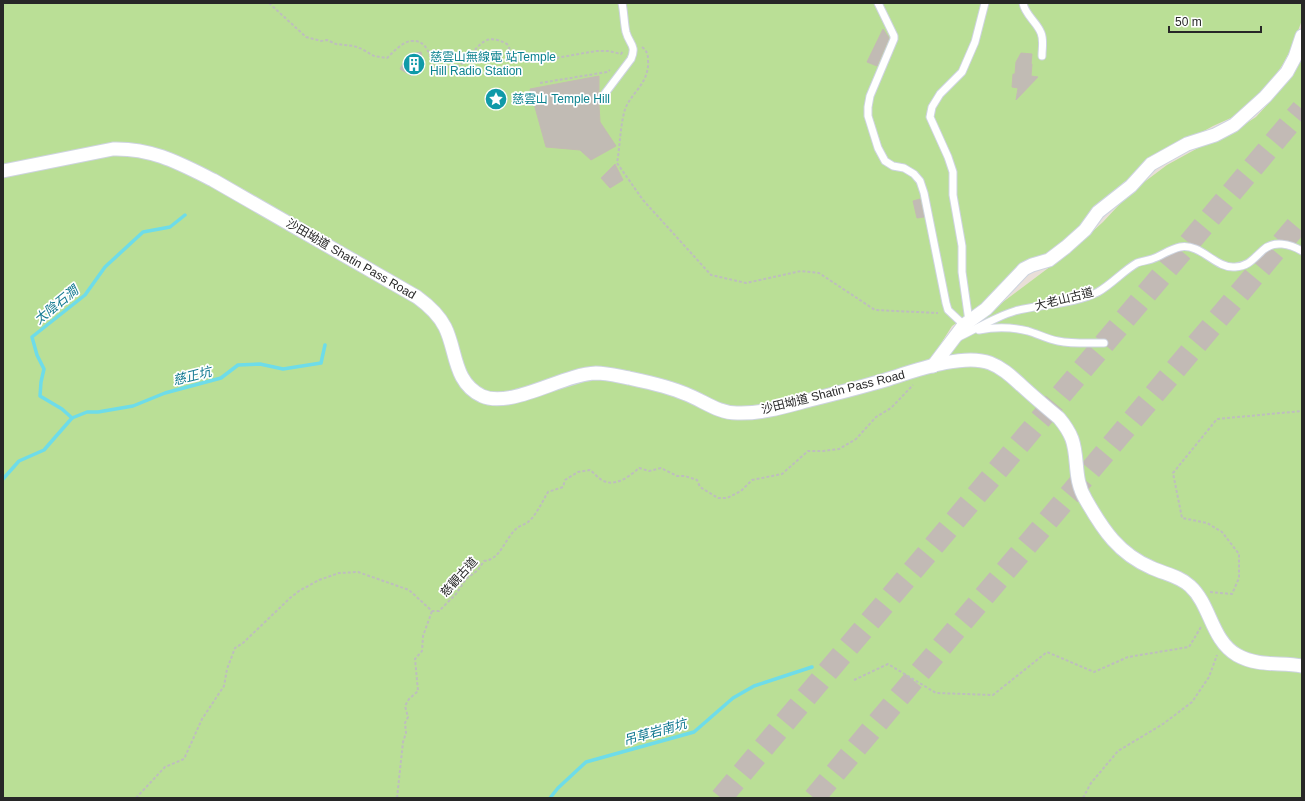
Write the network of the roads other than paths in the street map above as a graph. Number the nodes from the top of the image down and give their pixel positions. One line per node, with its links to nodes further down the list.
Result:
1 (622, 3): 7 (lane)
2 (878, 3): 10 (lane)
3 (985, 3): 10 (lane)
4 (1023, 3): 6 (lane)
5 (1302, 38): 10 (street)
6 (1042, 56)
7 (601, 100)
8 (3, 171): 12 (street, 沙田坳道 Shatin Pass Road)
9 (1302, 251): 10 (lane, 大老山古道)
10 (968, 326): 11 (lane); 12 (street)
11 (1104, 343)
12 (932, 366): 13 (street, 沙田坳道 Shatin Pass Road)
13 (1302, 666)

